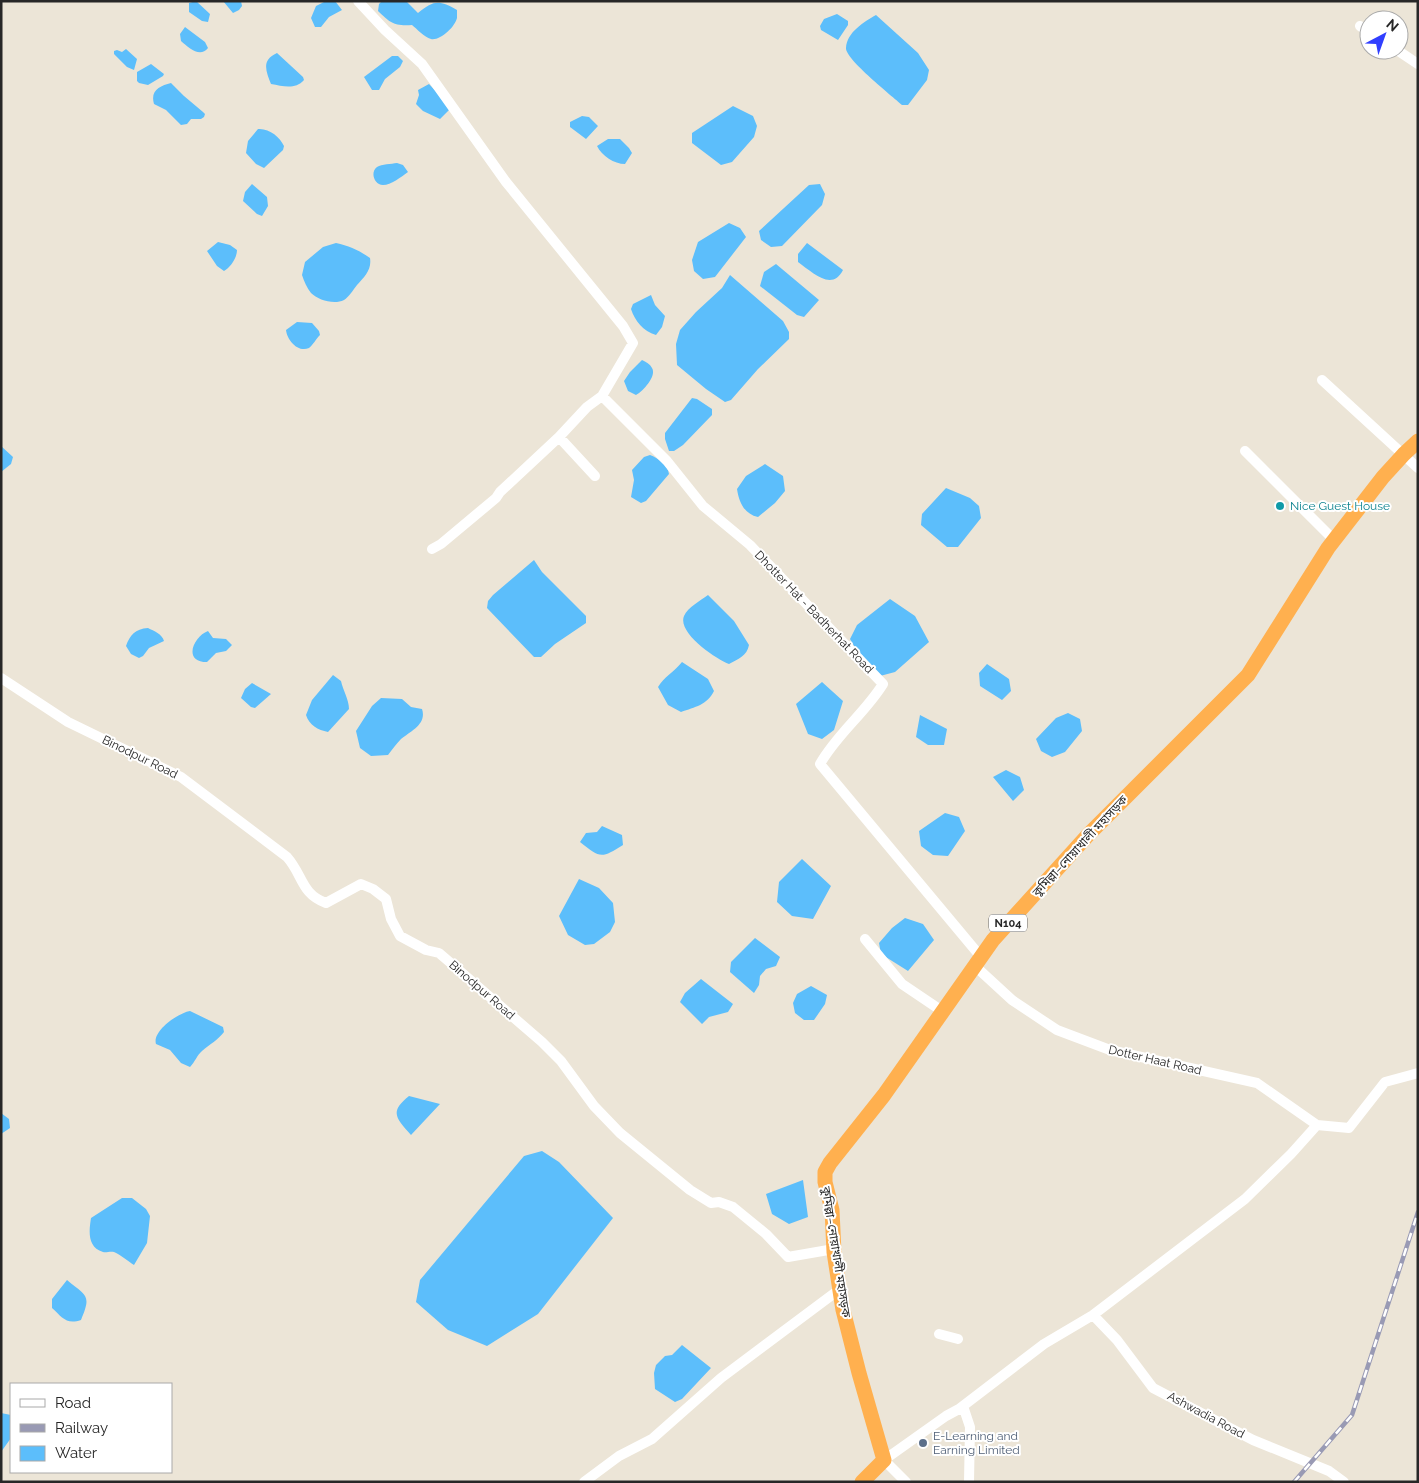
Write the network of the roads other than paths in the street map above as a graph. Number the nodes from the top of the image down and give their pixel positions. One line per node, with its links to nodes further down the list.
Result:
1 (358, 1): 3 (street)
2 (1322, 380): 7 (street)
3 (602, 396): 4 (street); 14 (street, Dhotter Hat - Badherhat Road)
4 (559, 437): 9 (street); 11 (street)
5 (1418, 441): 7 (highway, কুমিল্লা–নোয়াখালী মহাসড়ক / N104)
6 (1245, 451): 10 (street)
7 (1404, 454): 8 (street); 10 (highway, কুমিল্লা–নোয়াখালী মহাসড়ক / N104)
8 (1418, 468)
9 (595, 476)
10 (1334, 540): 14 (highway, কুমিল্লা–নোয়াখালী মহাসড়ক / N104)
11 (432, 549)
12 (1, 678): 18 (street, Binodpur Road)
13 (865, 939): 15 (street)
14 (978, 961): 15 (highway, কুমিল্লা–নোয়াখালী মহাসড়ক / N104); 17 (street, Dotter Haat Road)
15 (942, 1011): 18 (highway, কুমিল্লা–নোয়াখালী মহাসড়ক / N104)
16 (1418, 1073): 17 (street)
17 (1317, 1125): 20 (street)
18 (834, 1249): 19 (highway, কুমিল্লা–নোয়াখালী মহাসড়ক / N104)
19 (840, 1289): 24 (highway, কুমিল্লা–নোয়াখালী মহাসড়ক / N104); 25 (street)
20 (1093, 1315): 23 (street); 29 (street, Ashwadia Road)
21 (939, 1334): 22 (street)
22 (958, 1340)
23 (961, 1408): 24 (street); 28 (street)
24 (884, 1460): 26 (highway); 27 (street)
25 (584, 1482)
26 (862, 1482)
27 (906, 1482)
28 (969, 1482)
29 (1344, 1482)

